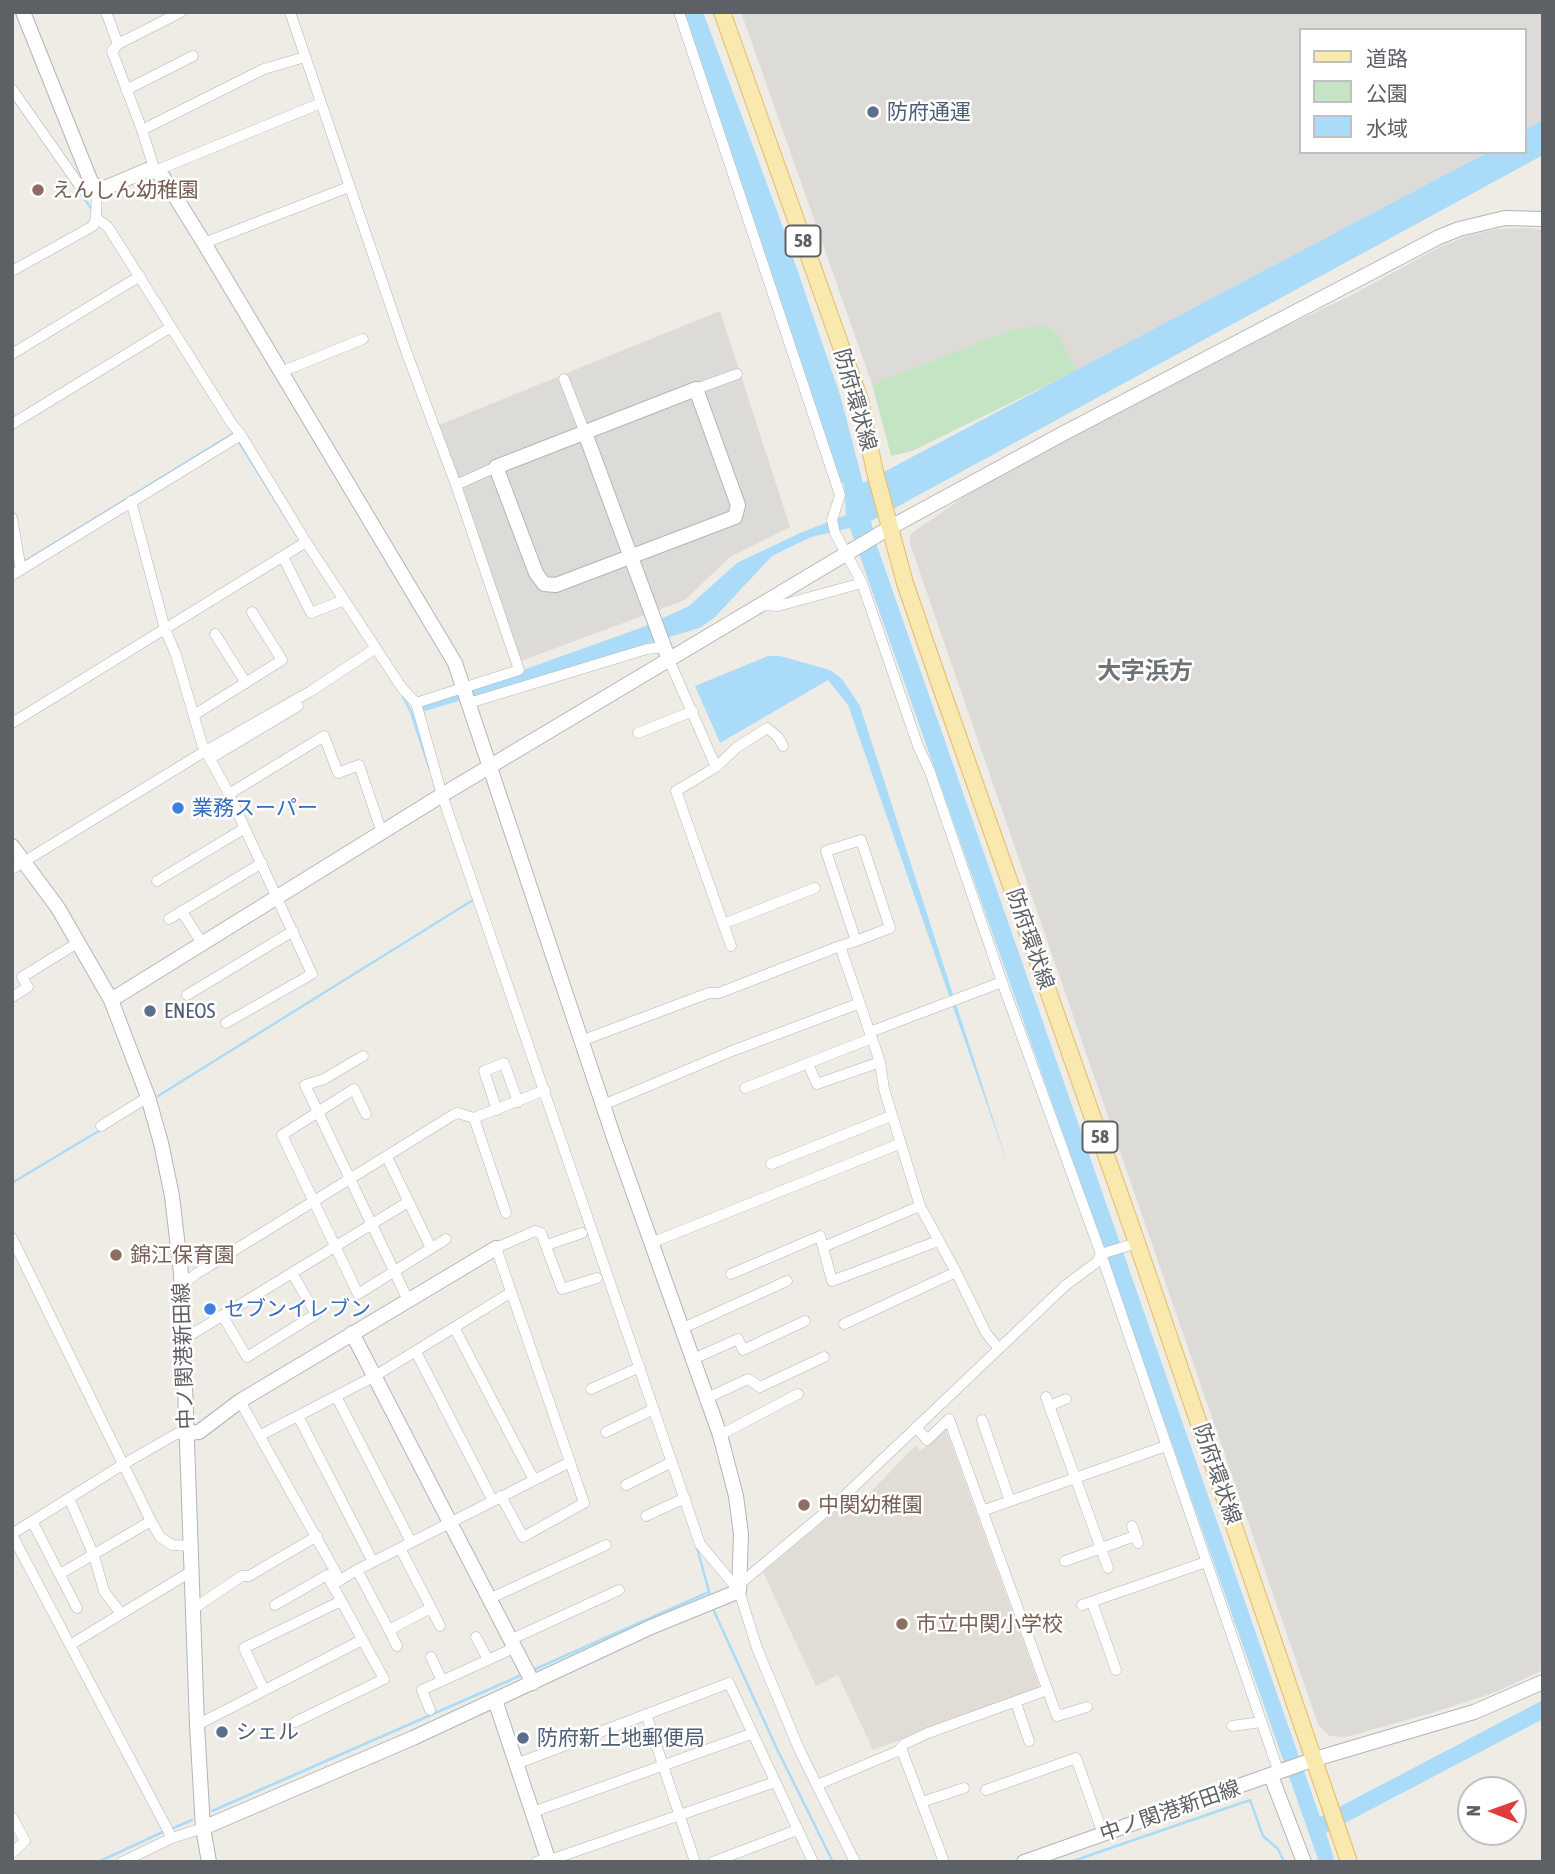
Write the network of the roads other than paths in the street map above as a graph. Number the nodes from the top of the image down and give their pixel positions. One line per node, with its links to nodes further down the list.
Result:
1 (23, 12): 15 (street)
2 (106, 12): 7 (street)
3 (181, 12): 7 (street)
4 (290, 12): 9 (street)
5 (679, 12): 38 (street)
6 (722, 12): 36 (main road, 防府環状線 / 58)
7 (118, 44): 11 (street)
8 (193, 56): 11 (street)
9 (305, 57): 12 (street); 13 (street)
10 (12, 89): 15 (street)
11 (127, 90): 13 (street)
12 (321, 103): 14 (street); 16 (street)
13 (142, 130): 14 (street)
14 (155, 171): 15 (street); 19 (street)
15 (97, 187): 17 (street)
16 (349, 187): 19 (street); 33 (street)
17 (96, 218): 20 (street); 21 (street)
18 (1543, 219): 36 (street)
19 (204, 243): 25 (street)
20 (12, 271)
21 (140, 276): 22 (street); 24 (street)
22 (171, 327): 29 (street); 31 (street)
23 (363, 339): 25 (street)
24 (12, 354)
25 (281, 372): 52 (street)
26 (737, 374): 28 (street)
27 (564, 379): 30 (street)
28 (696, 389): 30 (street); 40 (street)
29 (12, 424)
30 (584, 433): 32 (street); 40 (street)
31 (241, 435): 34 (street); 37 (street)
32 (496, 467): 33 (street); 40 (street)
33 (456, 485): 52 (street)
34 (131, 501): 41 (street); 46 (street)
35 (12, 518): 41 (street)
36 (889, 521): 38 (street); 116 (main road, 防府環状線 / 58)
37 (306, 542): 39 (street); 43 (street)
38 (847, 553): 42 (street); 44 (street)
39 (283, 557): 43 (street); 46 (street)
40 (632, 557): 49 (street)
41 (17, 572)
42 (862, 583): 44 (street); 81 (street)
43 (344, 600): 48 (street)
44 (761, 605): 49 (street)
45 (252, 612): 50 (street)
46 (165, 629): 55 (street); 56 (street)
47 (215, 634): 50 (street)
48 (376, 648): 53 (street); 59 (street)
49 (666, 650): 52 (street); 54 (street); 60 (street)
50 (246, 683): 55 (street)
51 (311, 698): 59 (street)
52 (467, 698): 53 (street); 60 (street)
53 (416, 703): 63 (street)
54 (693, 711): 57 (street); 61 (street)
55 (194, 715): 59 (street)
56 (12, 723)
57 (638, 733)
58 (783, 746): 61 (street)
59 (209, 754): 62 (street); 68 (street)
60 (490, 767): 63 (street); 88 (street)
61 (716, 767): 74 (street)
62 (229, 794): 64 (street); 65 (street)
63 (442, 795): 65 (street); 93 (street)
64 (245, 828): 67 (street); 69 (street)
65 (382, 833): 71 (street)
66 (12, 846): 68 (street, 中ノ関港新田線)
67 (262, 863): 71 (street); 72 (street)
68 (18, 865): 77 (street, 中ノ関港新田線)
69 (157, 881)
70 (815, 888): 74 (street)
71 (277, 897): 75 (street); 78 (street)
72 (182, 912): 73 (street); 78 (street)
73 (169, 919)
74 (723, 924): 79 (street)
75 (293, 932): 82 (street); 86 (street)
76 (856, 940): 76 (street); 80 (street)
77 (79, 942): 83 (street); 84 (street, 中ノ関港新田線)
78 (202, 943): 84 (street)
79 (731, 946)
80 (841, 946): 85 (street); 88 (street)
81 (1002, 982): 87 (street); 123 (street)
82 (187, 995)
83 (12, 997)
84 (111, 1000): 94 (street, 中ノ関港新田線)
85 (860, 1003): 87 (street); 96 (street)
86 (226, 1023)
87 (871, 1035): 90 (street); 91 (street)
88 (581, 1041): 96 (street)
89 (363, 1056): 98 (street)
90 (880, 1062): 91 (street); 100 (street)
91 (808, 1064): 92 (street)
92 (745, 1088)
93 (545, 1090): 95 (street); 144 (street)
94 (148, 1097): 102 (street); 130 (street, 中ノ関港新田線)
95 (518, 1102): 97 (street); 97 (street)
96 (603, 1105): 117 (street)
97 (496, 1110): 101 (street)
98 (319, 1113): 99 (street); 106 (street); 108 (street)
99 (366, 1114)
100 (891, 1116): 103 (street); 105 (street)
101 (474, 1118): 104 (street); 110 (street)
102 (101, 1126)
103 (899, 1144): 109 (street); 117 (street)
104 (387, 1157): 106 (street); 107 (street)
105 (771, 1164)
106 (351, 1180): 108 (street); 111 (street)
107 (408, 1202): 111 (street); 121 (street)
108 (313, 1203): 119 (street); 130 (street)
109 (920, 1206): 115 (street); 120 (street)
110 (506, 1213)
111 (371, 1224): 119 (street); 126 (street)
112 (582, 1233): 118 (street)
113 (12, 1238): 163 (street)
114 (446, 1239): 121 (street)
115 (938, 1241): 120 (street); 124 (street)
116 (1133, 1242): 123 (street); 229 (main road, 防府環状線 / 58)
117 (652, 1243): 137 (street)
118 (547, 1245): 122 (street); 128 (street)
119 (334, 1247): 125 (street); 126 (street)
120 (823, 1247): 127 (street)
121 (431, 1248): 126 (street)
122 (496, 1248): 131 (street); 132 (street)
123 (1101, 1254): 140 (street); 160 (street)
124 (956, 1272): 135 (street); 140 (street)
125 (292, 1273): 133 (street); 133 (street)
126 (394, 1273): 132 (street)
127 (731, 1274)
128 (597, 1278)
129 (787, 1281): 137 (street)
130 (182, 1285): 139 (street, 中ノ関港新田線)
131 (510, 1293): 136 (street); 161 (street)
132 (408, 1300): 138 (street)
133 (222, 1315): 139 (street)
134 (805, 1321): 143 (street)
135 (845, 1324)
136 (455, 1329): 141 (street); 165 (street)
137 (681, 1329): 143 (street)
138 (352, 1333): 145 (street); 151 (street)
139 (184, 1339): 157 (street, 中ノ関港新田線)
140 (998, 1348): 155 (street)
141 (416, 1352): 145 (street); 168 (street)
142 (824, 1357): 149 (street)
143 (691, 1360): 149 (street)
144 (640, 1367): 146 (street); 152 (street)
145 (375, 1376): 148 (street); 175 (street)
146 (591, 1389)
147 (798, 1394): 159 (street)
148 (336, 1396): 153 (street); 179 (street)
149 (705, 1399): 159 (street)
150 (1066, 1399): 164 (street)
151 (240, 1401): 157 (street); 158 (street)
152 (654, 1409): 156 (street); 162 (street)
153 (298, 1416): 158 (street); 186 (street)
154 (982, 1420): 170 (street)
155 (916, 1427): 171 (street); 193 (street)
156 (606, 1432)
157 (187, 1433): 163 (street); 181 (street, 中ノ関港新田線)
158 (261, 1435): 178 (street)
159 (720, 1435): 193 (street)
160 (1166, 1446): 164 (street); 187 (street)
161 (570, 1462): 165 (street); 168 (street)
162 (672, 1462): 166 (street); 169 (street)
163 (122, 1465): 167 (street); 174 (street)
164 (1075, 1479): 170 (street); 183 (street)
165 (534, 1480): 168 (street)
166 (626, 1485)
167 (69, 1498): 173 (street); 184 (street)
168 (497, 1498): 175 (street)
169 (685, 1498): 172 (street); 193 (street)
170 (1010, 1501): 171 (street)
171 (982, 1511): 216 (street)
172 (646, 1516)
173 (32, 1521): 176 (street); 191 (street)
174 (151, 1521): 181 (street); 184 (street)
175 (451, 1523): 179 (street); 195 (street)
176 (12, 1535): 207 (street)
177 (1135, 1535): 183 (street)
178 (317, 1536): 192 (street); 200 (street)
179 (411, 1542): 182 (street)
180 (606, 1545): 195 (street)
181 (191, 1546): 190 (street, 中ノ関港新田線)
182 (400, 1548): 186 (street); 199 (street)
183 (1100, 1549): 185 (street); 188 (street)
184 (93, 1556): 191 (street); 201 (street)
185 (1065, 1561)
186 (373, 1562): 189 (street)
187 (1206, 1562): 211 (street); 223 (street)
188 (1108, 1569)
189 (357, 1570): 192 (street); 203 (street)
190 (192, 1571): 200 (street, 中ノ関港新田線); 201 (street)
191 (60, 1574): 198 (street)
192 (336, 1582): 196 (street); 197 (street)
193 (740, 1587): 214 (street); 234 (street)
194 (619, 1590): 206 (street)
195 (491, 1598): 206 (street)
196 (341, 1601): 205 (street); 215 (street)
197 (275, 1605)
198 (77, 1608)
199 (431, 1608): 202 (street); 203 (street)
200 (193, 1609): 224 (street, 中ノ関港新田線)
201 (121, 1614): 207 (street)
202 (440, 1626)
203 (389, 1630): 208 (street)
204 (477, 1637): 210 (street)
205 (362, 1640): 215 (street); 222 (street)
206 (514, 1643): 210 (street); 214 (street)
207 (70, 1645): 244 (street)
208 (397, 1646)
209 (431, 1657): 212 (street)
210 (488, 1660): 212 (street)
211 (1116, 1670)
212 (442, 1681): 220 (street)
213 (1543, 1682): 229 (street, 中ノ関港新田線)
214 (533, 1683): 217 (street)
215 (264, 1690): 224 (street)
216 (1047, 1690): 218 (street); 219 (street)
217 (495, 1700): 230 (street); 241 (street)
218 (1016, 1703): 227 (street); 228 (street)
219 (1087, 1707)
220 (430, 1710)
221 (646, 1714): 226 (street); 230 (street); 231 (street)
222 (295, 1722)
223 (1261, 1722): 225 (street); 232 (street)
224 (197, 1725): 241 (street, 中ノ関港新田線)
225 (1232, 1726)
226 (751, 1734): 231 (street); 233 (street)
227 (1029, 1741)
228 (901, 1748): 234 (street); 237 (street)
229 (1308, 1762): 232 (street, 中ノ関港新田線); 256 (main road, 防府環状線 / 58)
230 (516, 1764): 238 (street)
231 (663, 1766): 238 (street); 239 (street)
232 (1278, 1773): 243 (street, 中ノ関港新田線); 255 (street)
233 (775, 1782): 239 (street); 242 (street)
234 (817, 1785): 252 (street)
235 (964, 1788): 237 (street)
236 (986, 1790): 243 (street)
237 (922, 1802): 253 (street)
238 (533, 1812): 246 (street)
239 (679, 1816): 246 (street); 249 (street)
240 (12, 1817): 245 (street)
241 (203, 1828): 244 (street); 248 (street, 中ノ関港新田線)
242 (797, 1830): 250 (street); 251 (street)
243 (1103, 1834): 254 (street, 中ノ関港新田線)
244 (172, 1838): 247 (street)
245 (12, 1853)
246 (544, 1860)
247 (121, 1862)
248 (209, 1862)
249 (695, 1862)
250 (713, 1862)
251 (813, 1862)
252 (855, 1862)
253 (944, 1862)
254 (1024, 1862)
255 (1304, 1862)
256 (1349, 1862)

